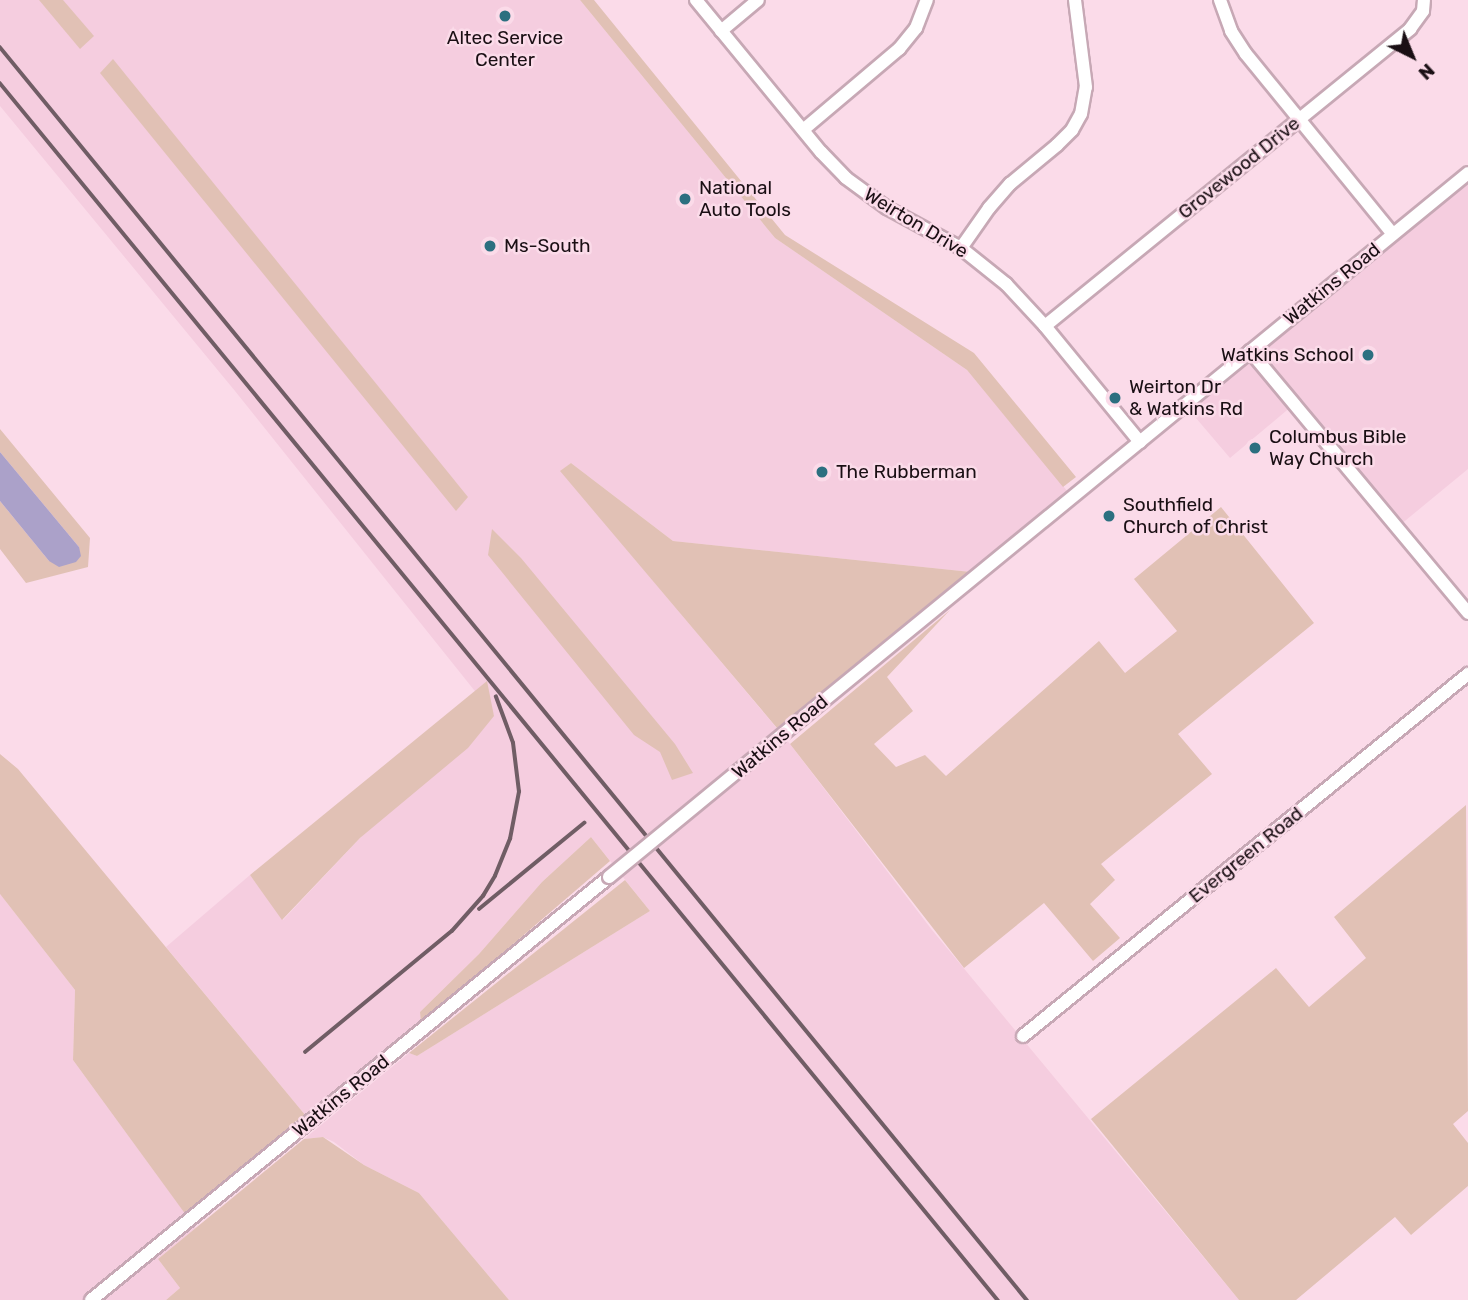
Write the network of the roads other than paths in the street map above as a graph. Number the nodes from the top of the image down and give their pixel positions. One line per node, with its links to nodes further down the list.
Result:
1 (696, 0): 7 (street, Weirton Drive)
2 (758, 0): 7 (street)
3 (927, 0): 9 (street)
4 (1075, 0): 12 (street)
5 (1220, 0): 8 (street)
6 (1424, 2): 8 (street, Grovewood Drive)
7 (721, 31): 9 (street, Weirton Drive)
8 (1298, 119): 11 (street); 13 (street, Grovewood Drive)
9 (803, 130): 12 (street, Weirton Drive)
10 (1468, 173): 11 (street, Watkins Road)
11 (1393, 234): 14 (street, Watkins Road)
12 (961, 248): 13 (street, Weirton Drive)
13 (1045, 326): 15 (street, Weirton Drive)
14 (1250, 351): 15 (street, Watkins Road); 16 (street)
15 (1140, 442): 19 (street, Watkins Road, bridge)
16 (1468, 613)
17 (1468, 674): 18 (street, Evergreen Road)
18 (1023, 1036)
19 (92, 1300)

